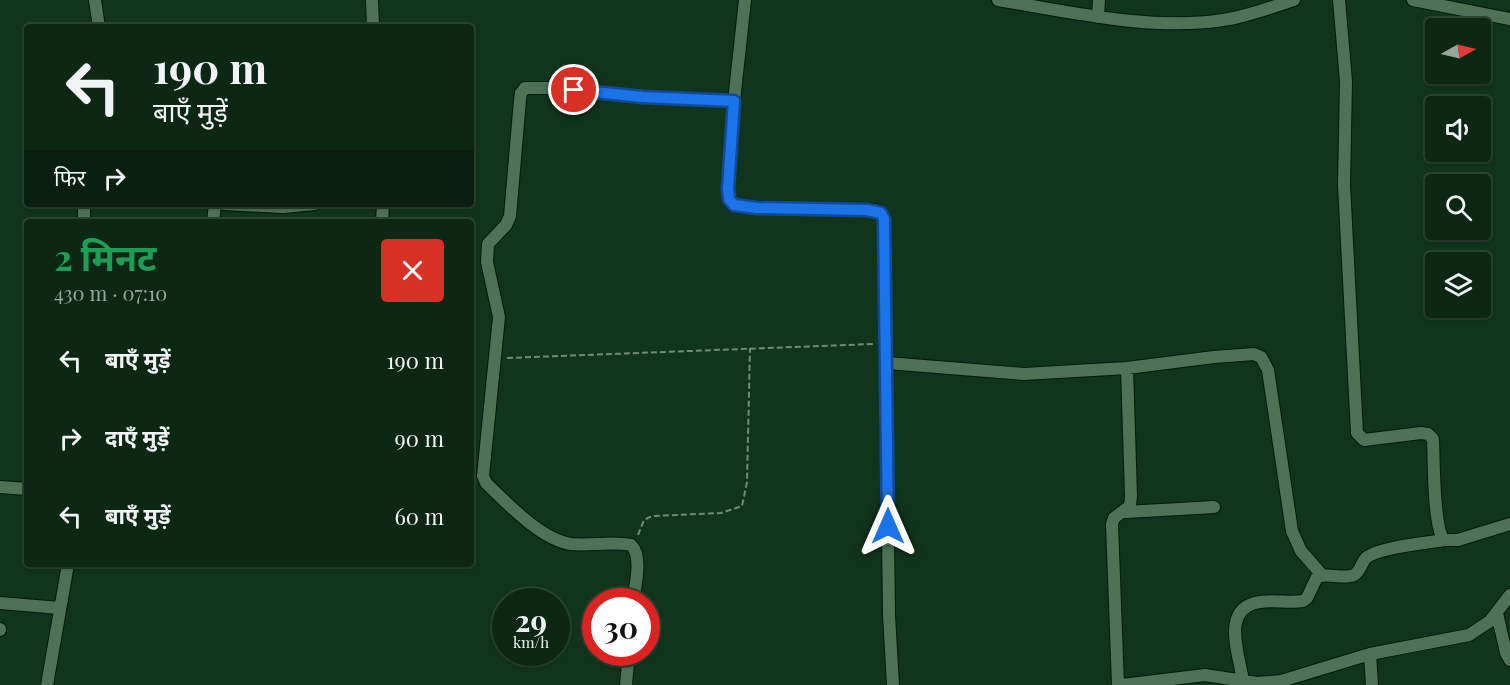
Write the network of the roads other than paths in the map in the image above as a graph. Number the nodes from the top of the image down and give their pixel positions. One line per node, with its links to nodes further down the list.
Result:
1 (95, 0): 11 (street)
2 (372, 0): 12 (street)
3 (745, 0): 13 (street)
4 (998, 0): 9 (street)
5 (1100, 0): 9 (street)
6 (1294, 0): 9 (street)
7 (1339, 0): 21 (street)
8 (1413, 0): 10 (street)
9 (1098, 17)
10 (1510, 19)
11 (99, 24)
12 (373, 24)
13 (734, 101): 14 (street); 24 (street)
14 (887, 363): 15 (street); 35 (street)
15 (1127, 368): 19 (street); 23 (street)
16 (0, 487): 17 (street)
17 (24, 489)
18 (1214, 507): 19 (street)
19 (1126, 512): 36 (street)
20 (1510, 524): 21 (street)
21 (1444, 540): 23 (street)
22 (67, 567): 27 (street)
23 (1322, 575): 32 (street)
24 (634, 588)
25 (1510, 595): 28 (street)
26 (0, 603): 27 (street)
27 (60, 608): 33 (street)
28 (1497, 613): 29 (street); 30 (street)
29 (1370, 654): 32 (street); 38 (street)
30 (1510, 660)
31 (628, 666): 34 (street)
32 (1243, 681): 37 (street)
33 (47, 685)
34 (626, 685)
35 (893, 685)
36 (1118, 685)
37 (1122, 685)
38 (1372, 685)

